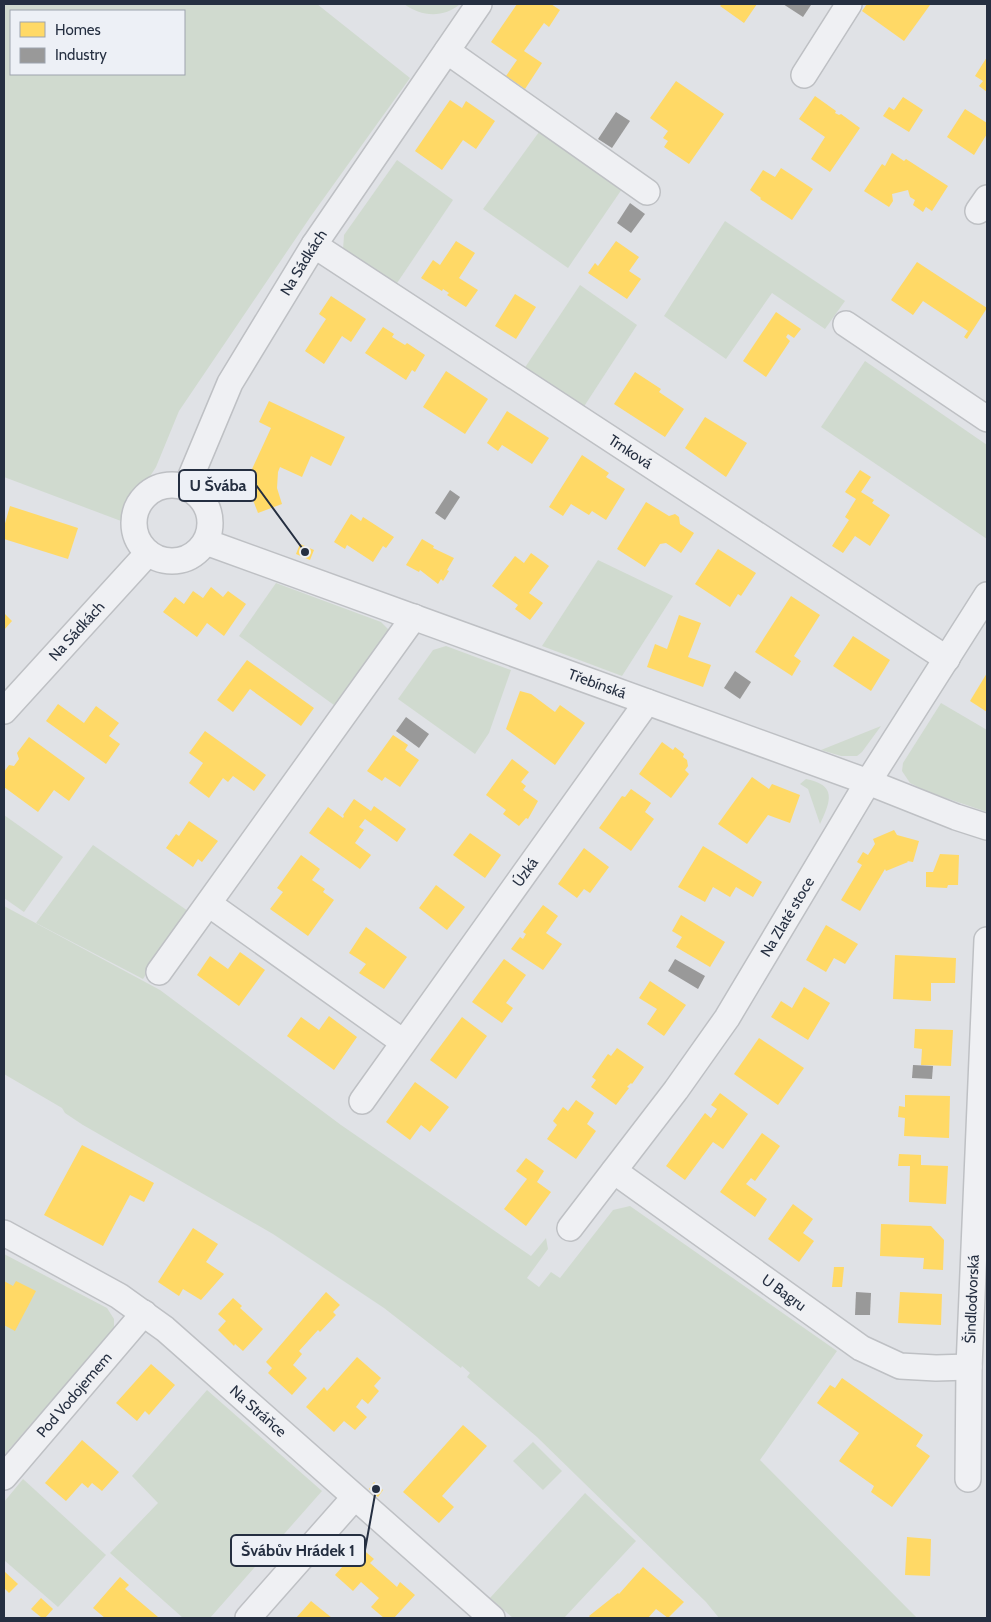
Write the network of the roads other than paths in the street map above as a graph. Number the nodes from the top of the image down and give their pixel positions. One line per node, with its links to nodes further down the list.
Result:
1 (479, 4): 3 (street, Na Sádkách)
2 (849, 4): 4 (street)
3 (447, 51): 5 (street); 6 (street, Na Sádkách)
4 (804, 75)
5 (647, 192)
6 (314, 245): 9 (street, Na Sádkách); 14 (street, Trnková)
7 (846, 324): 8 (street)
8 (987, 419)
9 (186, 488): 10 (street); 11 (street)
10 (206, 542): 11 (street); 13 (street, Třebínská)
11 (148, 553): 16 (street, Na Sádkách)
12 (987, 595): 14 (street, Na Zlaté stoce)
13 (414, 617): 15 (street, Třebínská); 20 (street)
14 (947, 659): 17 (street, Na Zlaté stoce)
15 (647, 702): 17 (street, Třebínská); 23 (street, Úzká)
16 (4, 711)
17 (868, 782): 18 (street, Třebínská); 25 (street, Na Zlaté stoce)
18 (979, 825): 19 (street)
19 (987, 847)
20 (209, 904): 22 (street); 23 (street)
21 (987, 940): 29 (street, Šindlodvorská)
22 (159, 972)
23 (403, 1042): 24 (street, Úzká)
24 (362, 1101)
25 (614, 1171): 26 (street, Na Zlaté stoce); 29 (street, U Bagru)
26 (570, 1228)
27 (4, 1233): 28 (street, Na Stráňce)
28 (144, 1314): 30 (street, Pod Vodojemem); 32 (street, Na Stráňce)
29 (969, 1366): 31 (street, Šindlodvorská)
30 (4, 1477)
31 (968, 1479)
32 (354, 1498): 33 (street); 34 (street, Na Stráňce)
33 (248, 1618)
34 (492, 1618)

